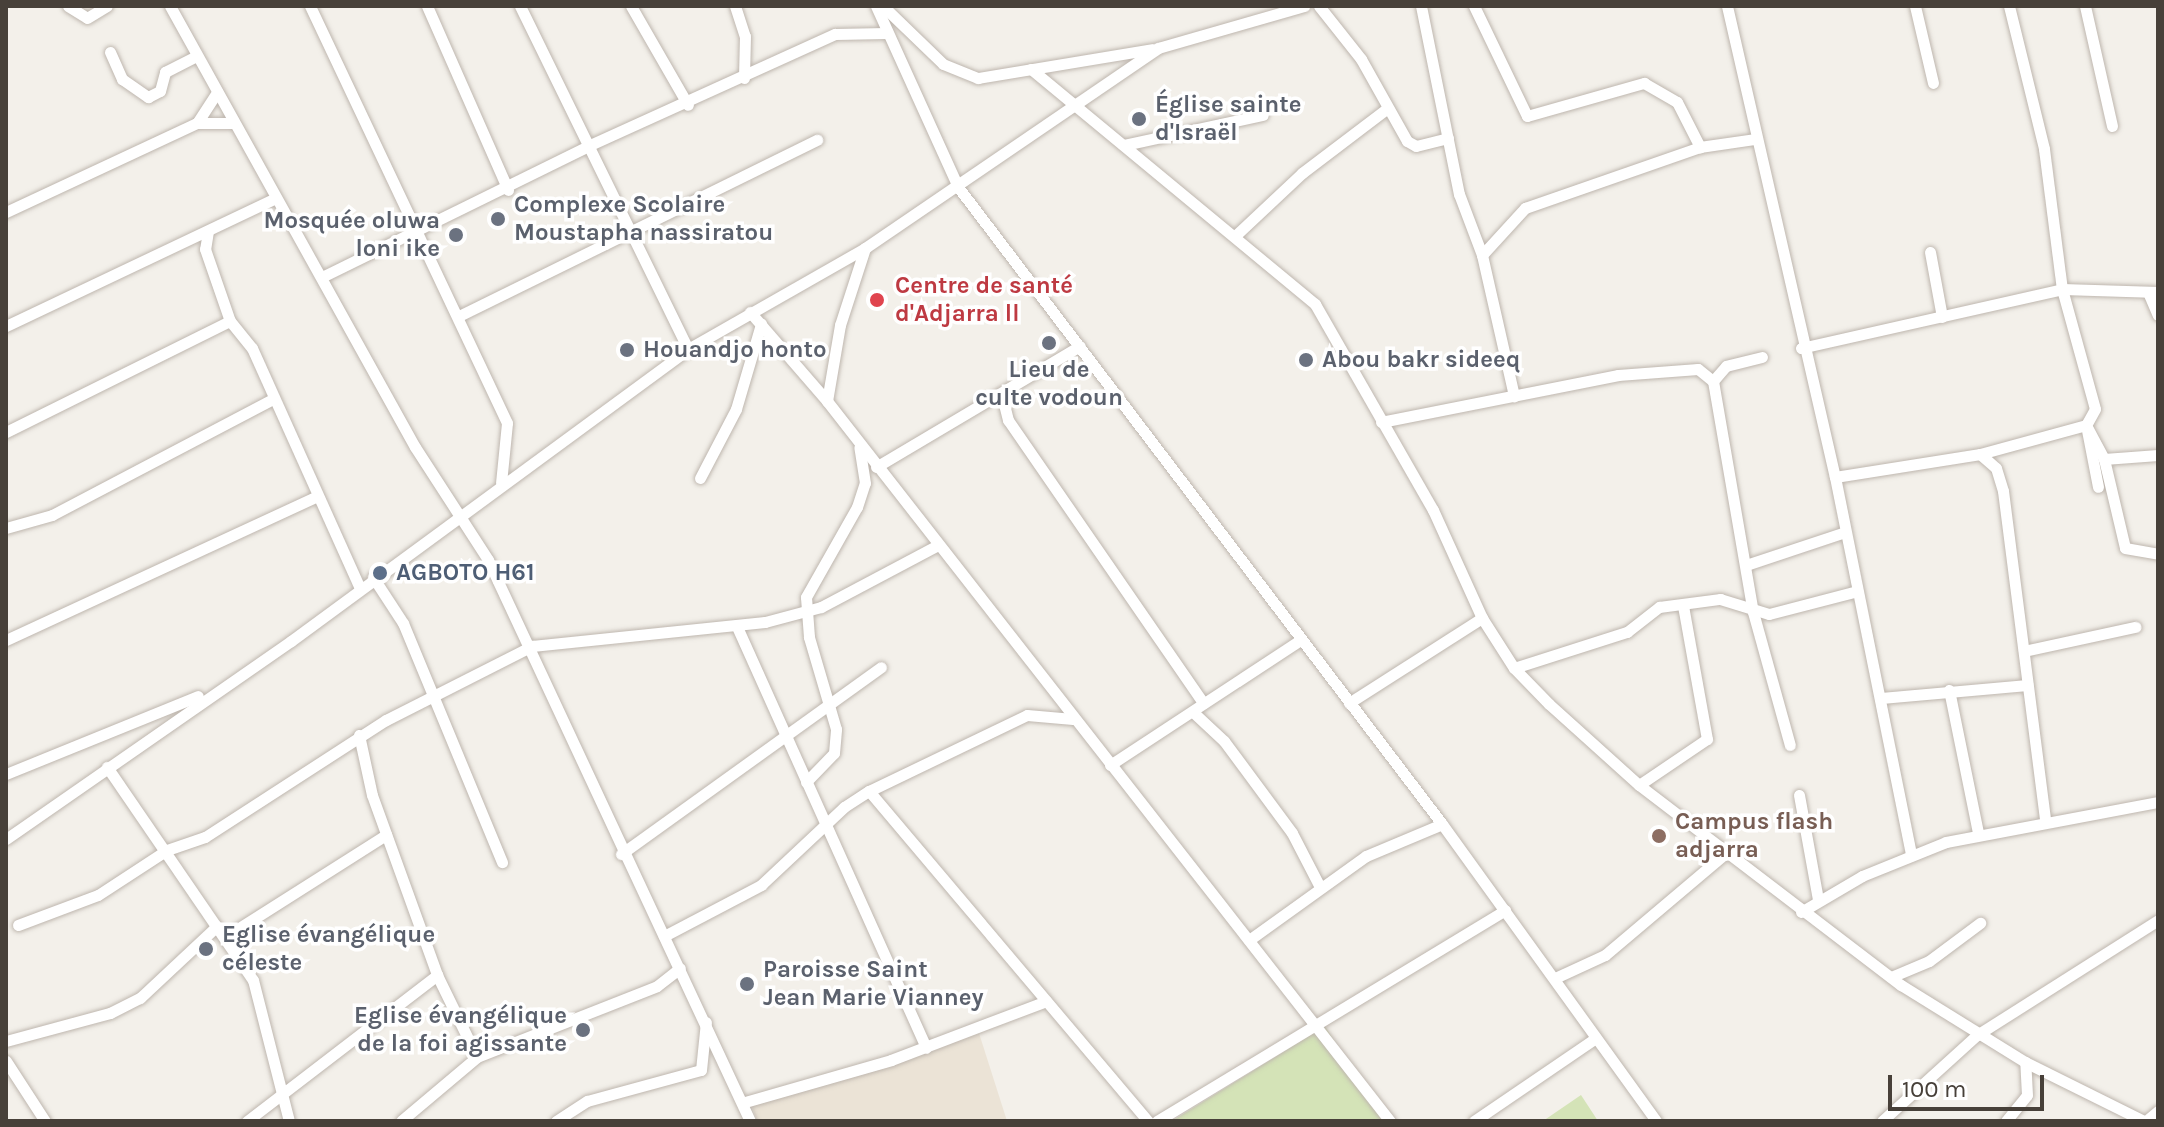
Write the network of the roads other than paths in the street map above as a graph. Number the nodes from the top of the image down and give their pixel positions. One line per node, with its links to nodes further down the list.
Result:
1 (68, 6): 2 (street)
2 (107, 6)
3 (170, 6): 23 (street)
4 (310, 6): 46 (street)
5 (427, 6): 42 (street)
6 (520, 6): 38 (street)
7 (631, 6): 28 (street)
8 (735, 6): 25 (street)
9 (876, 6): 20 (street)
10 (883, 6): 24 (street)
11 (1304, 6): 19 (street)
12 (1319, 6): 30 (street)
13 (1421, 6): 35 (street)
14 (1474, 6): 40 (street)
15 (1727, 6): 36 (street)
16 (1915, 6): 26 (street)
17 (2009, 6): 53 (street)
18 (2085, 6): 34 (street)
19 (1271, 11): 21 (street)
20 (886, 33): 25 (street); 41 (street)
21 (1158, 48): 24 (street); 29 (street)
22 (110, 52): 23 (street)
23 (196, 56): 27 (street)
24 (1031, 69): 29 (street)
25 (744, 78): 28 (street)
26 (1933, 83)
27 (217, 92): 32 (street); 33 (street)
28 (688, 105): 38 (street)
29 (1074, 109): 39 (street); 41 (street)
30 (1385, 110): 35 (street); 48 (street)
31 (1263, 115): 39 (street)
32 (197, 123): 33 (street); 44 (street)
33 (234, 123): 43 (street)
34 (2112, 126)
35 (1448, 138): 51 (street)
36 (1755, 139): 40 (street); 63 (street)
37 (817, 140): 47 (street)
38 (590, 145): 42 (street); 47 (street)
39 (1124, 145): 48 (street)
40 (1700, 147): 51 (street)
41 (958, 187): 49 (street); 62 (street)
42 (508, 190): 46 (street)
43 (275, 198): 45 (street); 52 (street)
44 (6, 212)
45 (208, 231): 59 (street); 61 (street)
46 (417, 232): 52 (street); 56 (street)
47 (631, 234): 56 (street); 64 (street)
48 (1236, 235): 71 (street)
49 (865, 248): 55 (street); 70 (street)
50 (1930, 252): 58 (street)
51 (1482, 255): 68 (street)
52 (324, 276): 84 (street)
53 (2062, 289): 54 (street); 58 (street); 72 (street)
54 (2153, 292): 57 (street)
55 (750, 312): 60 (street); 64 (street)
56 (461, 315): 81 (street)
57 (2158, 315)
58 (1942, 317): 63 (street)
59 (230, 321): 69 (street); 73 (street)
60 (761, 324): 70 (street); 80 (street)
61 (6, 326)
62 (1080, 346): 67 (street); 100 (street)
63 (1801, 348): 79 (street)
64 (688, 349): 81 (street)
65 (1762, 357): 66 (street)
66 (1713, 381): 68 (street); 89 (street)
67 (1002, 396): 78 (street); 111 (street)
68 (1514, 396): 71 (street)
69 (271, 400): 83 (street); 85 (street)
70 (827, 401): 74 (street)
71 (1381, 422): 96 (street)
72 (2086, 425): 75 (street); 77 (street); 82 (street)
73 (6, 432)
74 (858, 443): 78 (street); 94 (street)
75 (1980, 454): 79 (street); 102 (street)
76 (2158, 455): 77 (street)
77 (2104, 459): 88 (street)
78 (876, 467): 87 (street)
79 (1835, 477): 86 (street)
80 (700, 478)
81 (501, 483): 84 (street)
82 (2098, 487)
83 (314, 498): 91 (street); 99 (street)
84 (460, 513): 90 (street); 101 (street)
85 (6, 528)
86 (1842, 533): 89 (street); 92 (street)
87 (938, 545): 94 (street); 114 (street)
88 (2158, 554)
89 (1746, 565): 95 (street)
90 (373, 577): 91 (street); 108 (street)
91 (360, 588): 106 (street)
92 (1857, 591): 95 (street); 109 (street)
93 (1683, 606): 95 (street); 104 (street); 122 (street)
94 (804, 612): 98 (street); 110 (street)
95 (1753, 612): 117 (street)
96 (1482, 618): 104 (street); 112 (street)
97 (2135, 627): 102 (street)
98 (738, 629): 101 (street); 116 (street)
99 (6, 640)
100 (1300, 640): 111 (street); 112 (street)
101 (532, 646): 108 (street); 135 (street)
102 (2024, 651): 105 (street)
103 (881, 667): 110 (street)
104 (1514, 668): 122 (street)
105 (2027, 685): 107 (street); 126 (street)
106 (218, 688): 119 (street); 120 (street)
107 (1949, 690): 109 (street); 129 (street)
108 (435, 695): 115 (street); 136 (street)
109 (1881, 698): 134 (street)
110 (829, 702): 116 (street); 121 (street)
111 (1203, 703): 113 (street)
112 (1349, 703): 128 (street)
113 (1194, 713): 118 (street); 137 (street)
114 (1073, 719): 118 (street); 123 (street)
115 (359, 735): 130 (street); 132 (street)
116 (784, 736): 121 (street); 135 (street)
117 (1790, 745)
118 (1110, 765): 147 (street)
119 (107, 767): 131 (street); 132 (street)
120 (6, 774)
121 (806, 782): 127 (street)
122 (1639, 785): 133 (street)
123 (869, 791): 127 (street); 152 (street)
124 (1799, 795): 138 (street)
125 (2158, 802): 126 (street)
126 (2045, 820): 129 (street)
127 (827, 822): 145 (street); 158 (street)
128 (1442, 824): 137 (street); 139 (street)
129 (1978, 833): 134 (street)
130 (386, 835): 146 (street); 149 (street)
131 (6, 839)
132 (167, 850): 143 (street); 144 (street)
133 (1727, 852): 140 (street); 151 (street)
134 (1911, 853): 138 (street)
135 (621, 854): 145 (street)
136 (502, 862)
137 (1320, 887): 147 (street)
138 (1818, 900): 140 (street)
139 (1505, 910): 151 (street); 154 (street)
140 (1801, 912): 150 (street)
141 (2158, 920): 155 (street)
142 (1980, 923): 150 (street)
143 (18, 925)
144 (217, 926): 146 (street); 157 (street)
145 (664, 936): 148 (street)
146 (225, 937): 162 (street)
147 (1249, 940): 154 (street)
148 (680, 968): 153 (street); 159 (street)
149 (437, 975): 159 (street); 162 (street)
150 (1891, 977): 155 (street)
151 (1555, 978): 156 (street)
152 (1046, 1001): 158 (street); 171 (street)
153 (706, 1021): 163 (street); 169 (street)
154 (1316, 1022): 172 (street); 173 (street)
155 (1977, 1035): 161 (street); 176 (street)
156 (1594, 1039): 174 (street); 175 (street)
157 (6, 1041)
158 (926, 1048): 163 (street)
159 (477, 1057): 168 (street)
160 (6, 1061): 165 (street)
161 (2025, 1062): 177 (street); 178 (street)
162 (284, 1097): 166 (street); 167 (street)
163 (745, 1102): 170 (street)
164 (2158, 1111): 178 (street)
165 (45, 1121)
166 (247, 1121)
167 (289, 1121)
168 (401, 1121)
169 (556, 1121)
170 (750, 1121)
171 (1148, 1121)
172 (1157, 1121)
173 (1390, 1121)
174 (1474, 1121)
175 (1656, 1121)
176 (1882, 1121)
177 (2006, 1121)
178 (2145, 1121)

